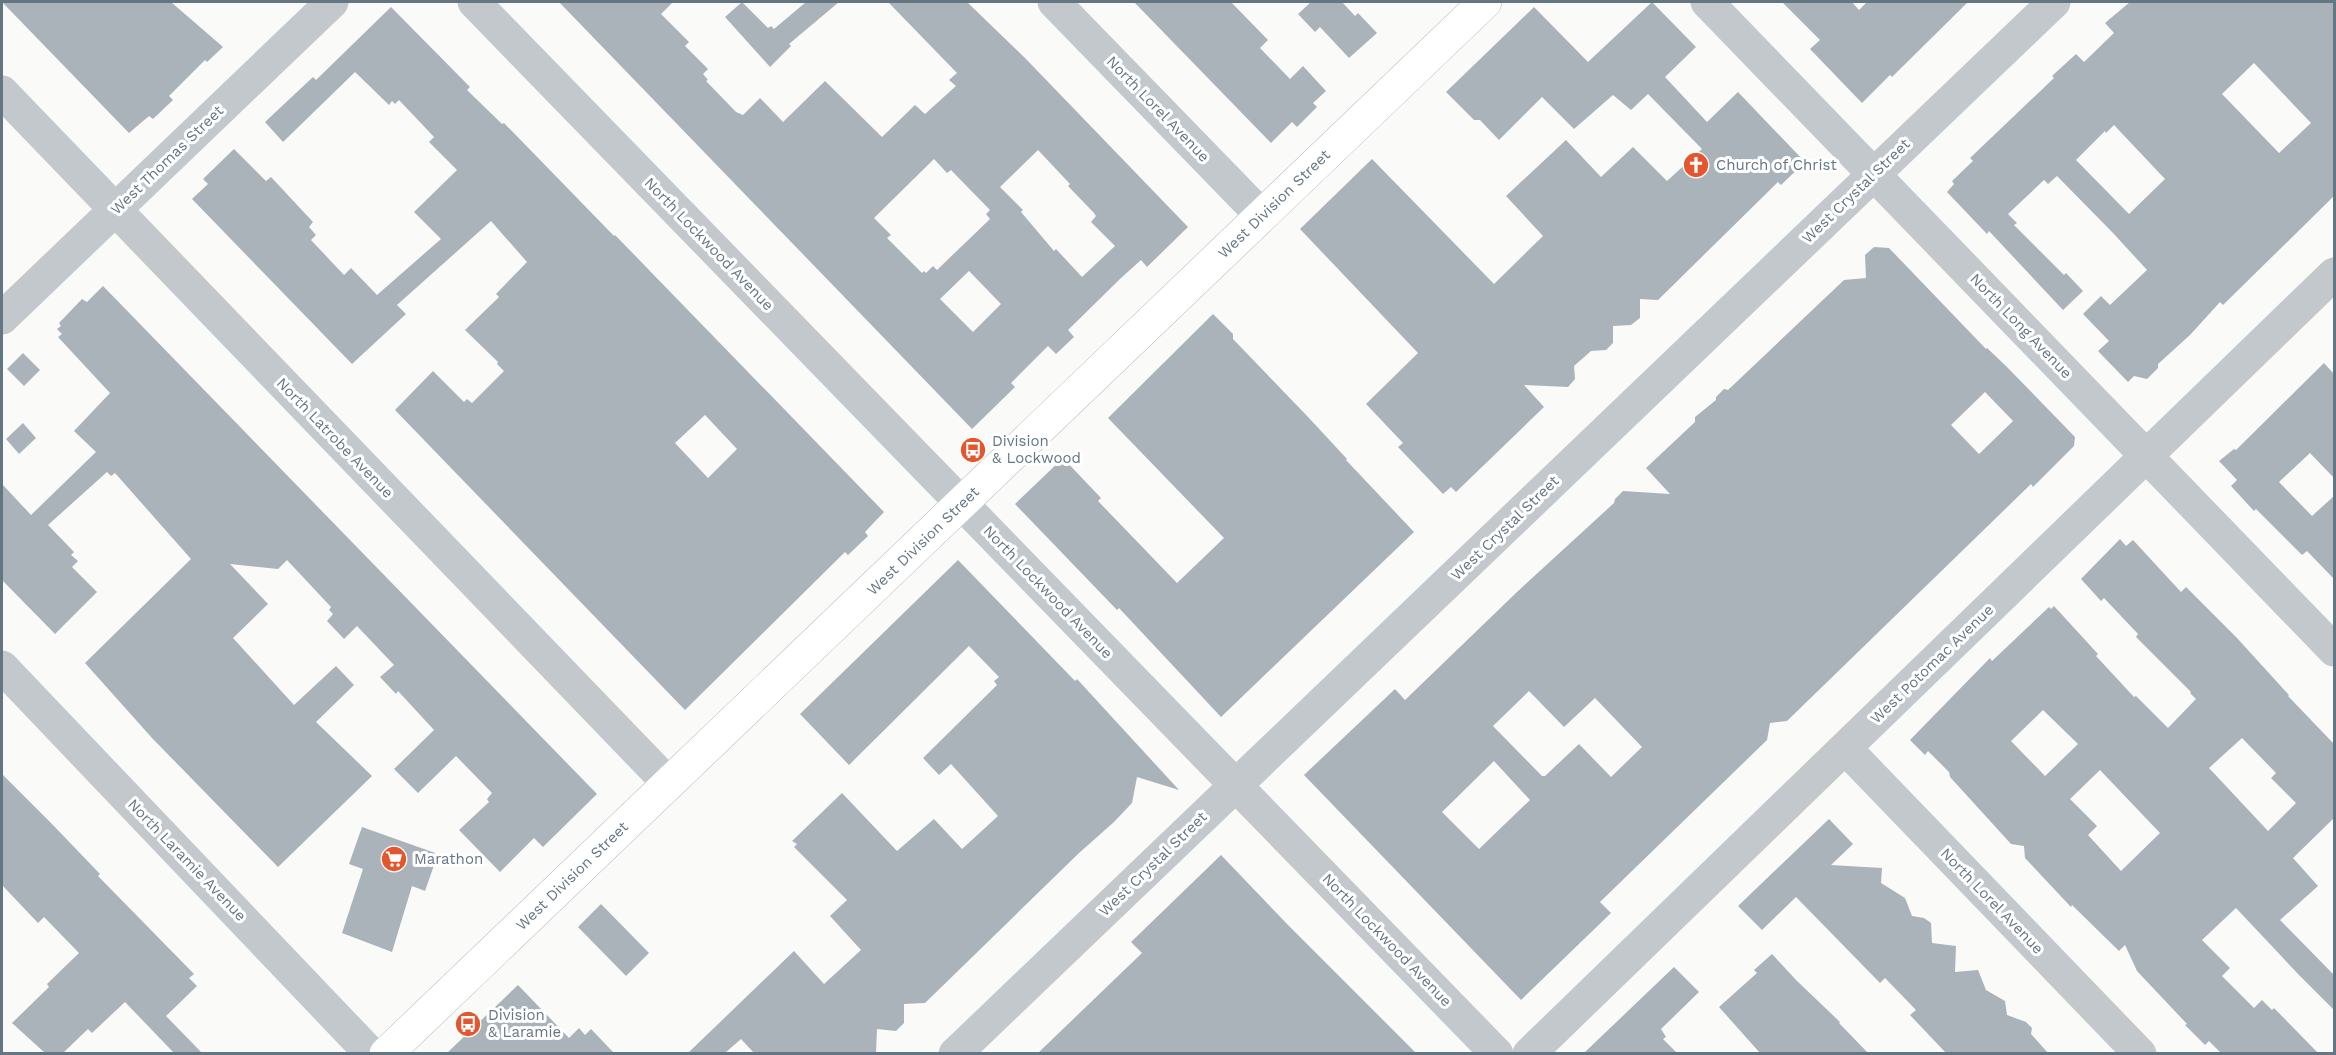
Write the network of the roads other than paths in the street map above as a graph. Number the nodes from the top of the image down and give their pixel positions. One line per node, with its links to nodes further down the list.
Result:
1 (332, 2): 9 (street, West Thomas Street)
2 (474, 2): 14 (street, North Lockwood Avenue)
3 (1054, 2): 10 (street, North Lorel Avenue)
4 (1485, 2): 10 (main road, West Division Street)
5 (1707, 2): 8 (street, North Long Avenue)
6 (2054, 2): 8 (street, West Crystal Street)
7 (2, 92): 9 (street, North Latrobe Avenue)
8 (1874, 174): 13 (street, North Long Avenue); 19 (street, West Crystal Street)
9 (115, 210): 12 (street, West Thomas Street); 18 (street, North Latrobe Avenue)
10 (1262, 216): 14 (main road, West Division Street)
11 (2334, 274): 13 (street, West Potomac Avenue)
12 (2, 318)
13 (2146, 456): 15 (street, North Long Avenue); 17 (street, West Potomac Avenue)
14 (962, 504): 18 (main road, West Division Street); 19 (street, North Lockwood Avenue)
15 (2334, 650)
16 (2, 667): 20 (street, North Laramie Avenue)
17 (1845, 748): 24 (street, West Potomac Avenue); 25 (street, North Lorel Avenue)
18 (669, 784): 21 (main road, West Division Street)
19 (1235, 785): 22 (street, West Crystal Street); 23 (street, North Lockwood Avenue)
20 (371, 1053)
21 (386, 1053)
22 (955, 1053)
23 (1497, 1053)
24 (1529, 1053)
25 (2140, 1053)

